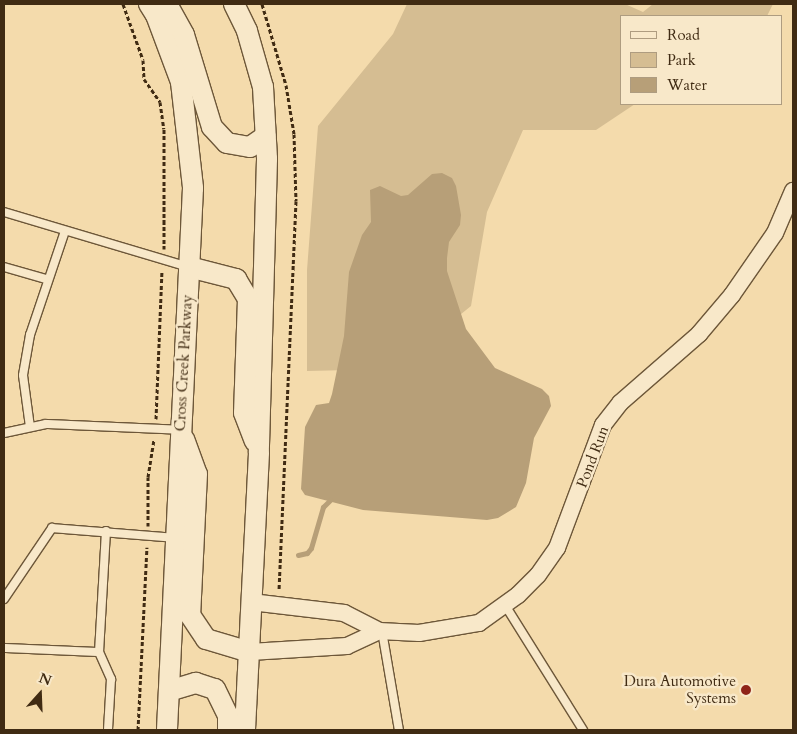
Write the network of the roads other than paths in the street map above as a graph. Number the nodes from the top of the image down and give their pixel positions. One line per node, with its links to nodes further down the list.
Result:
1 (149, 4): 8 (street, Cross Creek Parkway)
2 (167, 4): 4 (street)
3 (234, 4): 4 (street)
4 (266, 136): 14 (street)
5 (792, 199): 19 (street, Pond Run)
6 (4, 212): 7 (lane)
7 (65, 231): 8 (lane); 10 (lane)
8 (189, 267): 12 (street, Cross Creek Parkway); 14 (street)
9 (4, 268): 10 (lane)
10 (46, 279): 11 (lane)
11 (30, 427): 12 (lane); 13 (lane)
12 (181, 430): 16 (street, Cross Creek Parkway); 23 (street)
13 (4, 433)
14 (259, 452): 18 (street)
15 (106, 531): 16 (lane); 17 (lane); 22 (lane)
16 (176, 538): 24 (street, Cross Creek Parkway)
17 (4, 599)
18 (251, 602): 20 (street, Pond Run); 23 (street)
19 (505, 604): 20 (street, Pond Run); 30 (lane)
20 (380, 631): 23 (street, Pond Run); 29 (lane)
21 (4, 648): 22 (lane)
22 (99, 652): 25 (lane)
23 (250, 652): 28 (street)
24 (169, 691): 26 (street, Cross Creek Parkway); 27 (street)
25 (108, 730)
26 (167, 730)
27 (228, 730)
28 (245, 730)
29 (399, 730)
30 (583, 730)

